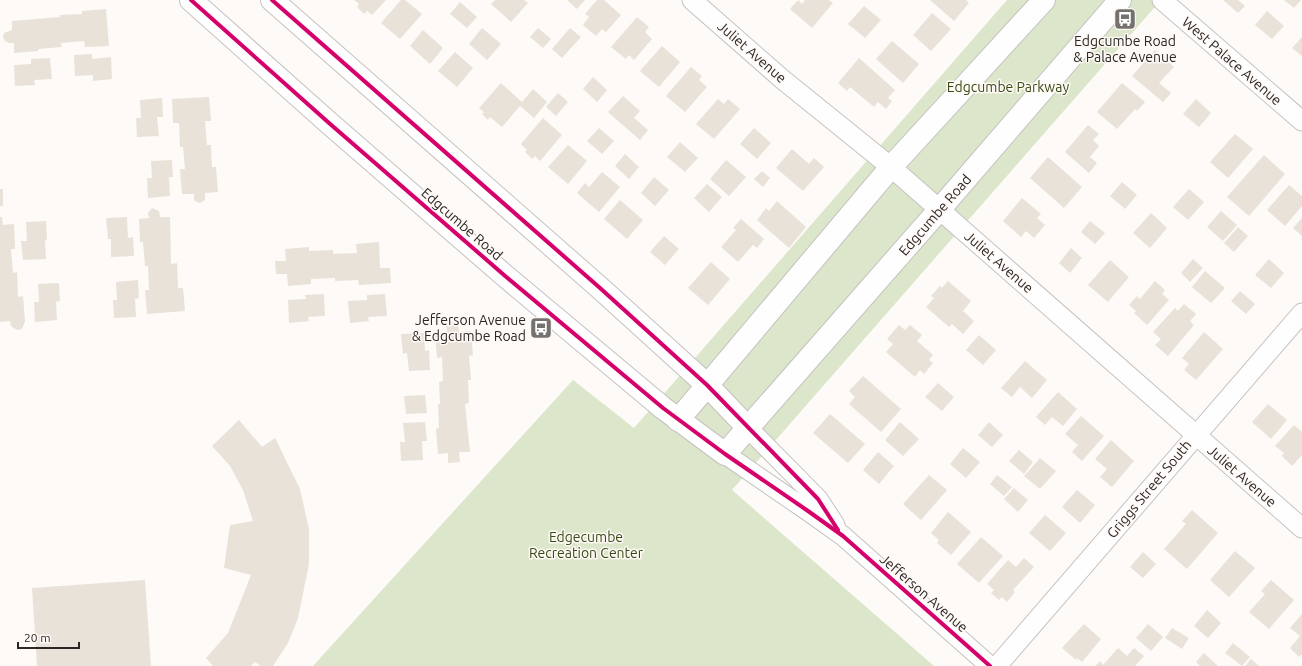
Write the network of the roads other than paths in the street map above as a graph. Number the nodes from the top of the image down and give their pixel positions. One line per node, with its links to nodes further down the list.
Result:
1 (191, 0): 12 (street, Edgcumbe Road)
2 (272, 0): 11 (street)
3 (692, 0): 8 (street, Juliet Avenue)
4 (1044, 0): 8 (street)
5 (1120, 0): 9 (street, Edgcumbe Road)
6 (1162, 0): 7 (street, West Palace Avenue)
7 (1302, 121)
8 (891, 167): 9 (street, Juliet Avenue); 11 (street)
9 (939, 210): 13 (street, Edgcumbe Road); 14 (street, Juliet Avenue)
10 (1302, 313): 14 (street, Griggs Street South)
11 (707, 385): 12 (street); 13 (street)
12 (678, 420): 15 (street, Edgcumbe Road)
13 (748, 428): 15 (street, Edgcumbe Road); 17 (street, Jefferson Avenue)
14 (1196, 435): 16 (street, Juliet Avenue); 19 (street, Griggs Street South)
15 (725, 454): 17 (street, Jefferson Avenue)
16 (1302, 528)
17 (843, 536): 18 (street, Jefferson Avenue)
18 (990, 666)
19 (997, 666)

